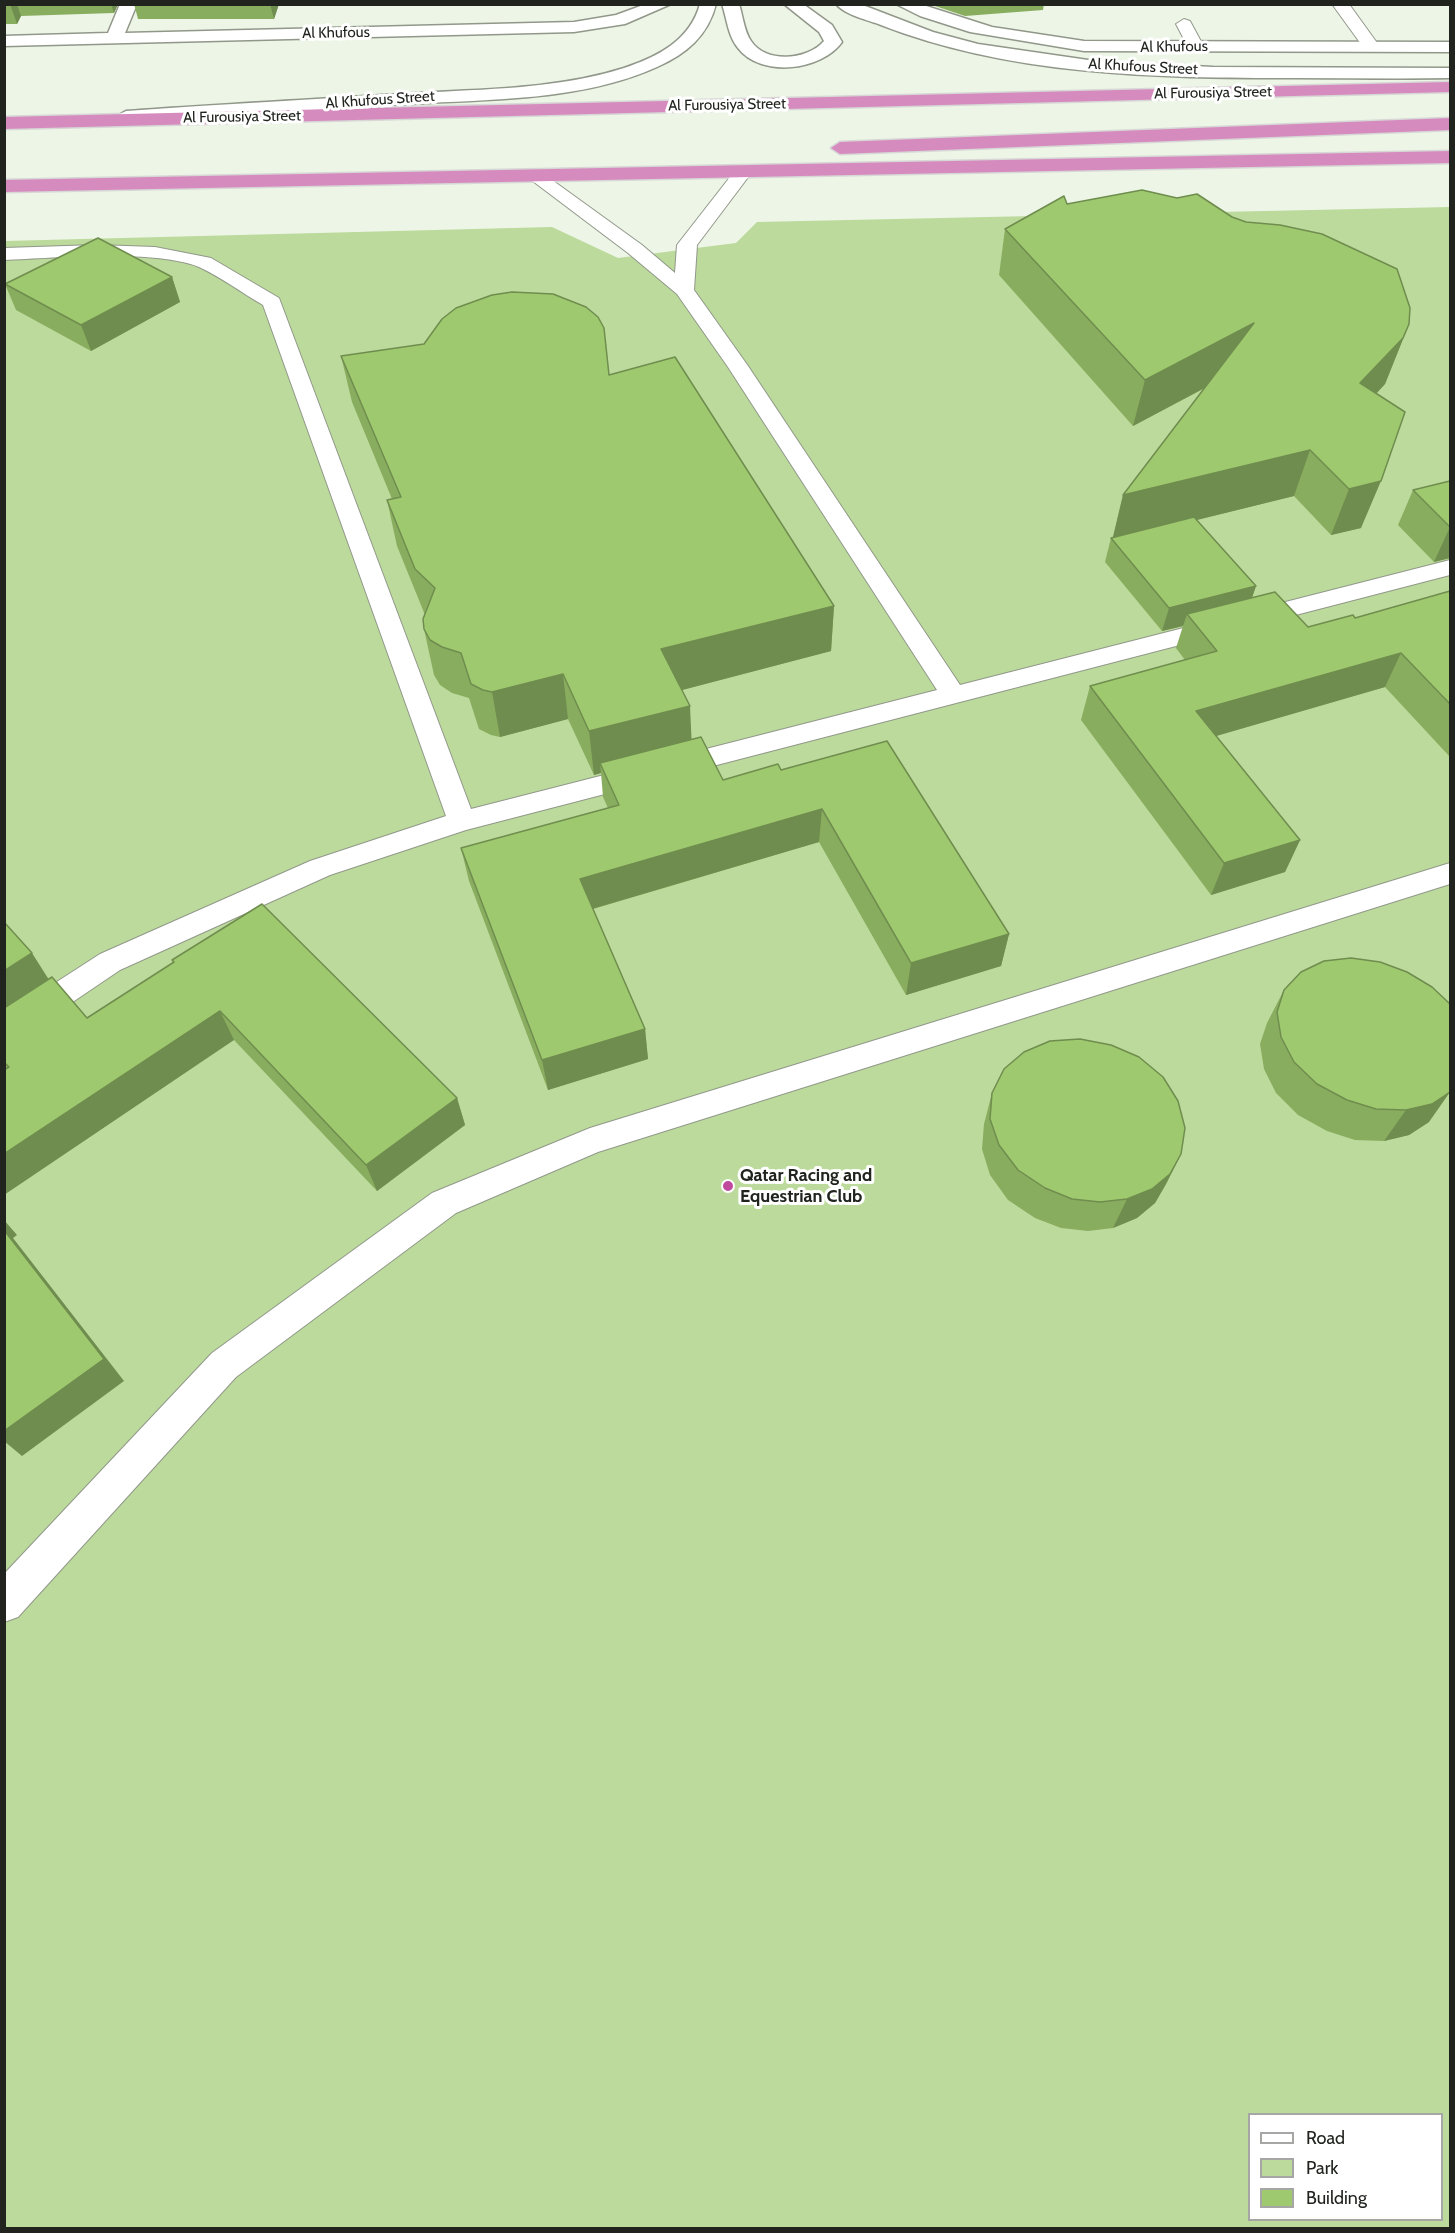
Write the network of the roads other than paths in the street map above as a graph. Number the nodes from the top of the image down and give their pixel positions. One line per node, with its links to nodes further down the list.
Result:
1 (129, 4): 10 (street)
2 (663, 4): 10 (street, Al Khufous)
3 (708, 4): 17 (street, Al Khufous Street)
4 (730, 4): 5 (street)
5 (792, 4)
6 (844, 4): 15 (street, Al Khufous Street)
7 (904, 4): 12 (street, Al Khufous)
8 (1340, 4): 13 (lane)
9 (1184, 24): 12 (lane)
10 (114, 38): 11 (street, Al Khufous)
11 (4, 41)
12 (1196, 47): 13 (street, Al Khufous)
13 (1372, 47): 14 (street, Al Khufous)
14 (1450, 47)
15 (1450, 73)
16 (1450, 87): 17 (highway, Al Furousiya Street)
17 (11, 123)
18 (1450, 124): 19 (highway)
19 (820, 149)
20 (773, 152): 26 (highway)
21 (1450, 157): 22 (highway)
22 (1355, 160): 23 (highway); 24 (highway)
23 (1450, 164)
24 (743, 172): 25 (highway); 29 (lane)
25 (535, 176): 26 (highway); 29 (lane)
26 (464, 177): 27 (highway)
27 (4, 186)
28 (4, 254): 32 (lane)
29 (684, 290): 31 (lane)
30 (1450, 568): 31 (lane)
31 (954, 696): 32 (lane)
32 (462, 821): 34 (lane)
33 (1450, 874): 35 (lane)
34 (4, 1032)
35 (4, 1602)

